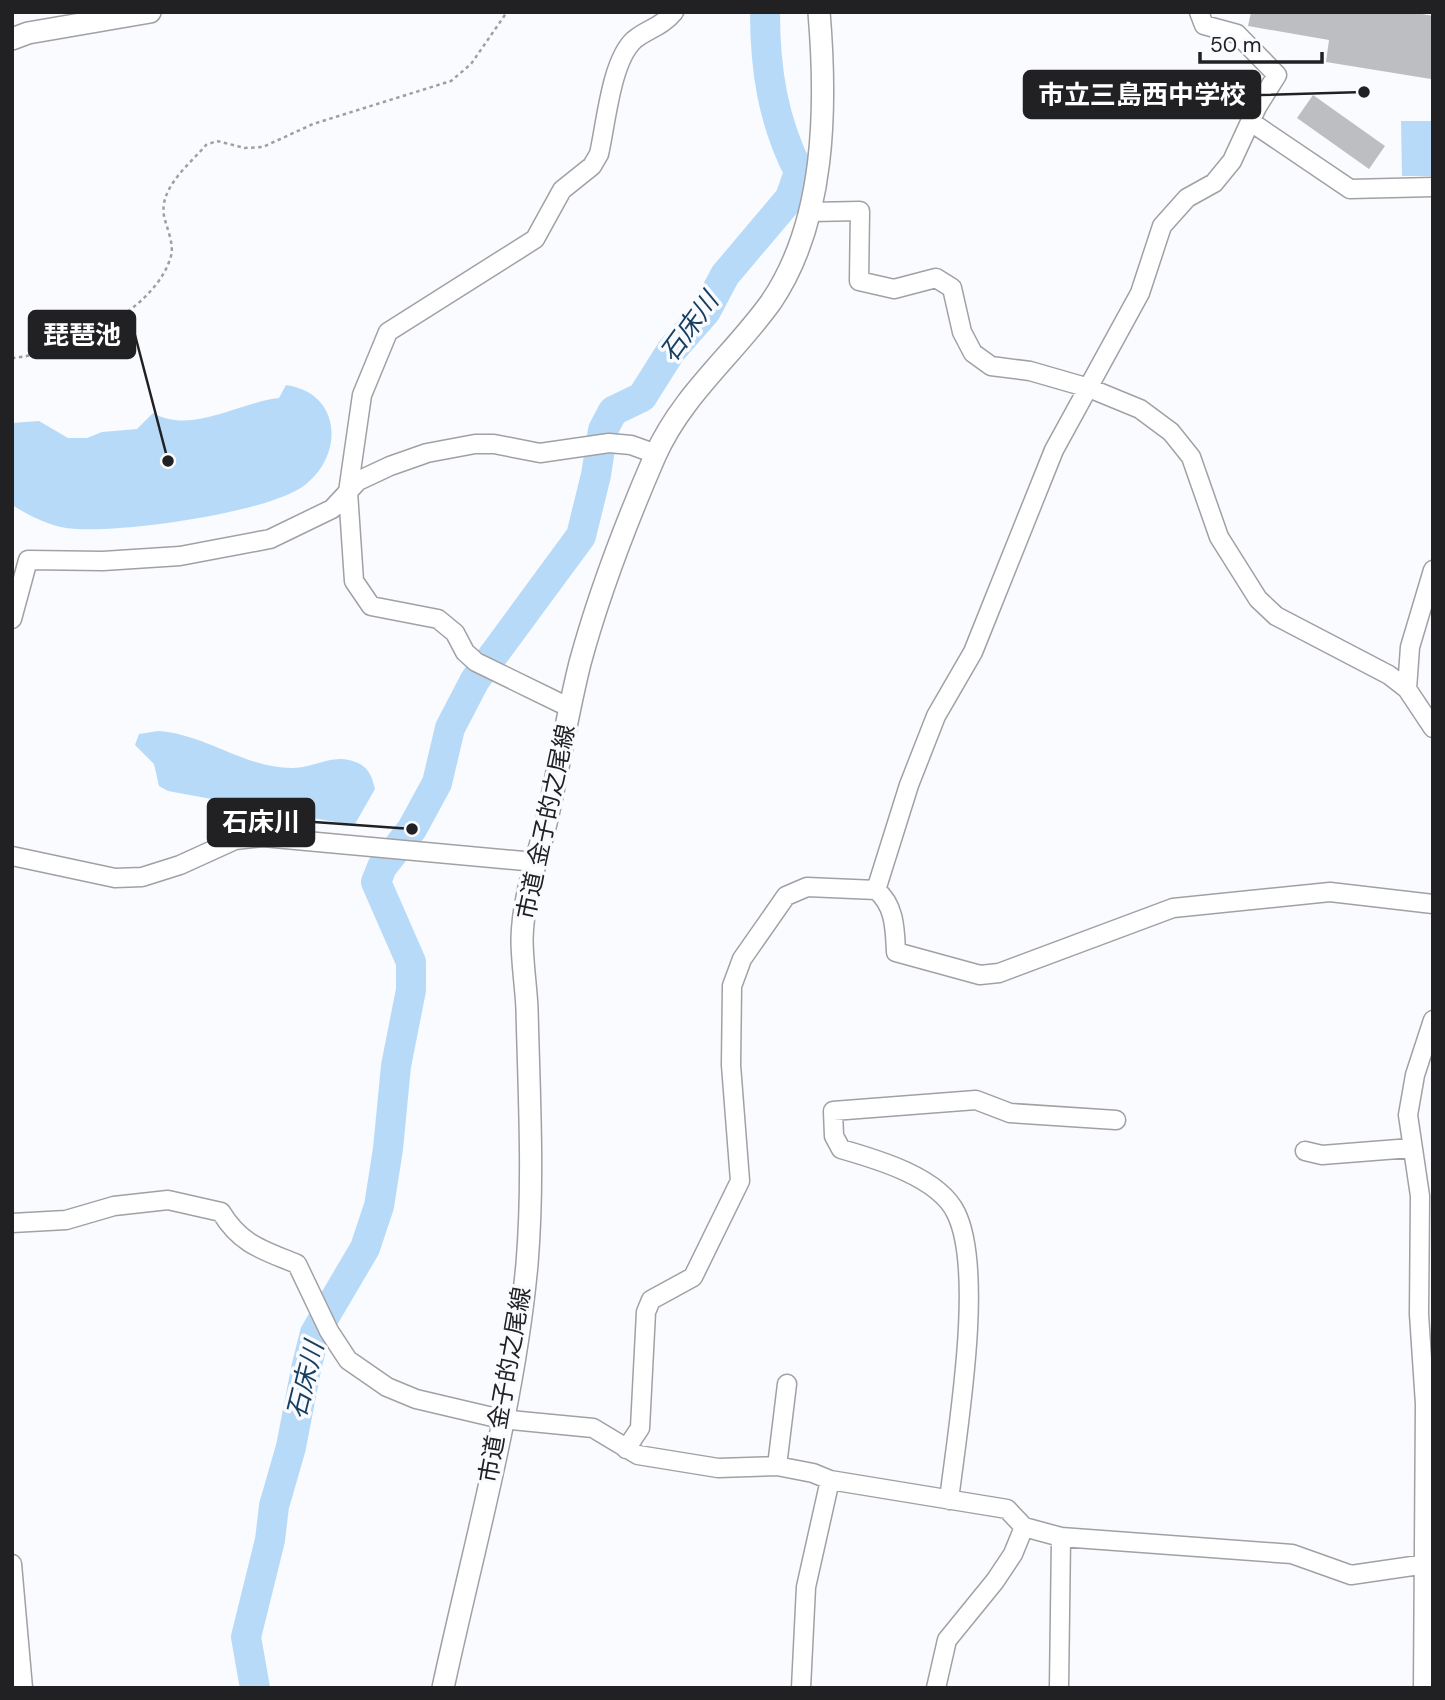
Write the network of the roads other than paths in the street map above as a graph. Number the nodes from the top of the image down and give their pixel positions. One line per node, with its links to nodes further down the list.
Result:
1 (150, 12): 5 (street)
2 (674, 12): 11 (street)
3 (819, 12): 8 (street, 市道 金子的之尾線)
4 (1199, 12): 6 (street)
5 (12, 39)
6 (1251, 122): 7 (street); 9 (street)
7 (1433, 187)
8 (811, 212): 9 (street); 10 (street, 市道 金子的之尾線)
9 (1089, 388): 14 (street); 19 (street)
10 (656, 454): 11 (street); 18 (street, 市道 金子的之尾線)
11 (348, 492): 13 (street); 15 (street)
12 (1433, 570): 14 (street)
13 (12, 619)
14 (1407, 689): 16 (street)
15 (560, 703)
16 (1433, 728)
17 (12, 856): 18 (street)
18 (535, 862): 28 (street, 市道 金子的之尾線)
19 (876, 891): 20 (street); 29 (street)
20 (1433, 904)
21 (1433, 1020): 23 (street)
22 (1116, 1120): 32 (street)
23 (1411, 1148): 24 (street); 26 (street)
24 (1305, 1152)
25 (12, 1223): 28 (street)
26 (1426, 1314): 36 (street)
27 (787, 1384): 30 (street)
28 (501, 1419): 29 (street); 38 (street, 市道 金子的之尾線)
29 (626, 1449): 30 (street)
30 (777, 1466): 31 (street)
31 (830, 1480): 32 (street); 39 (street)
32 (949, 1500): 33 (street)
33 (1024, 1527): 34 (street); 40 (street)
34 (1061, 1537): 36 (street); 41 (street)
35 (12, 1564): 37 (street)
36 (1428, 1564): 42 (street)
37 (23, 1688)
38 (443, 1688)
39 (802, 1688)
40 (936, 1688)
41 (1059, 1688)
42 (1423, 1688)

